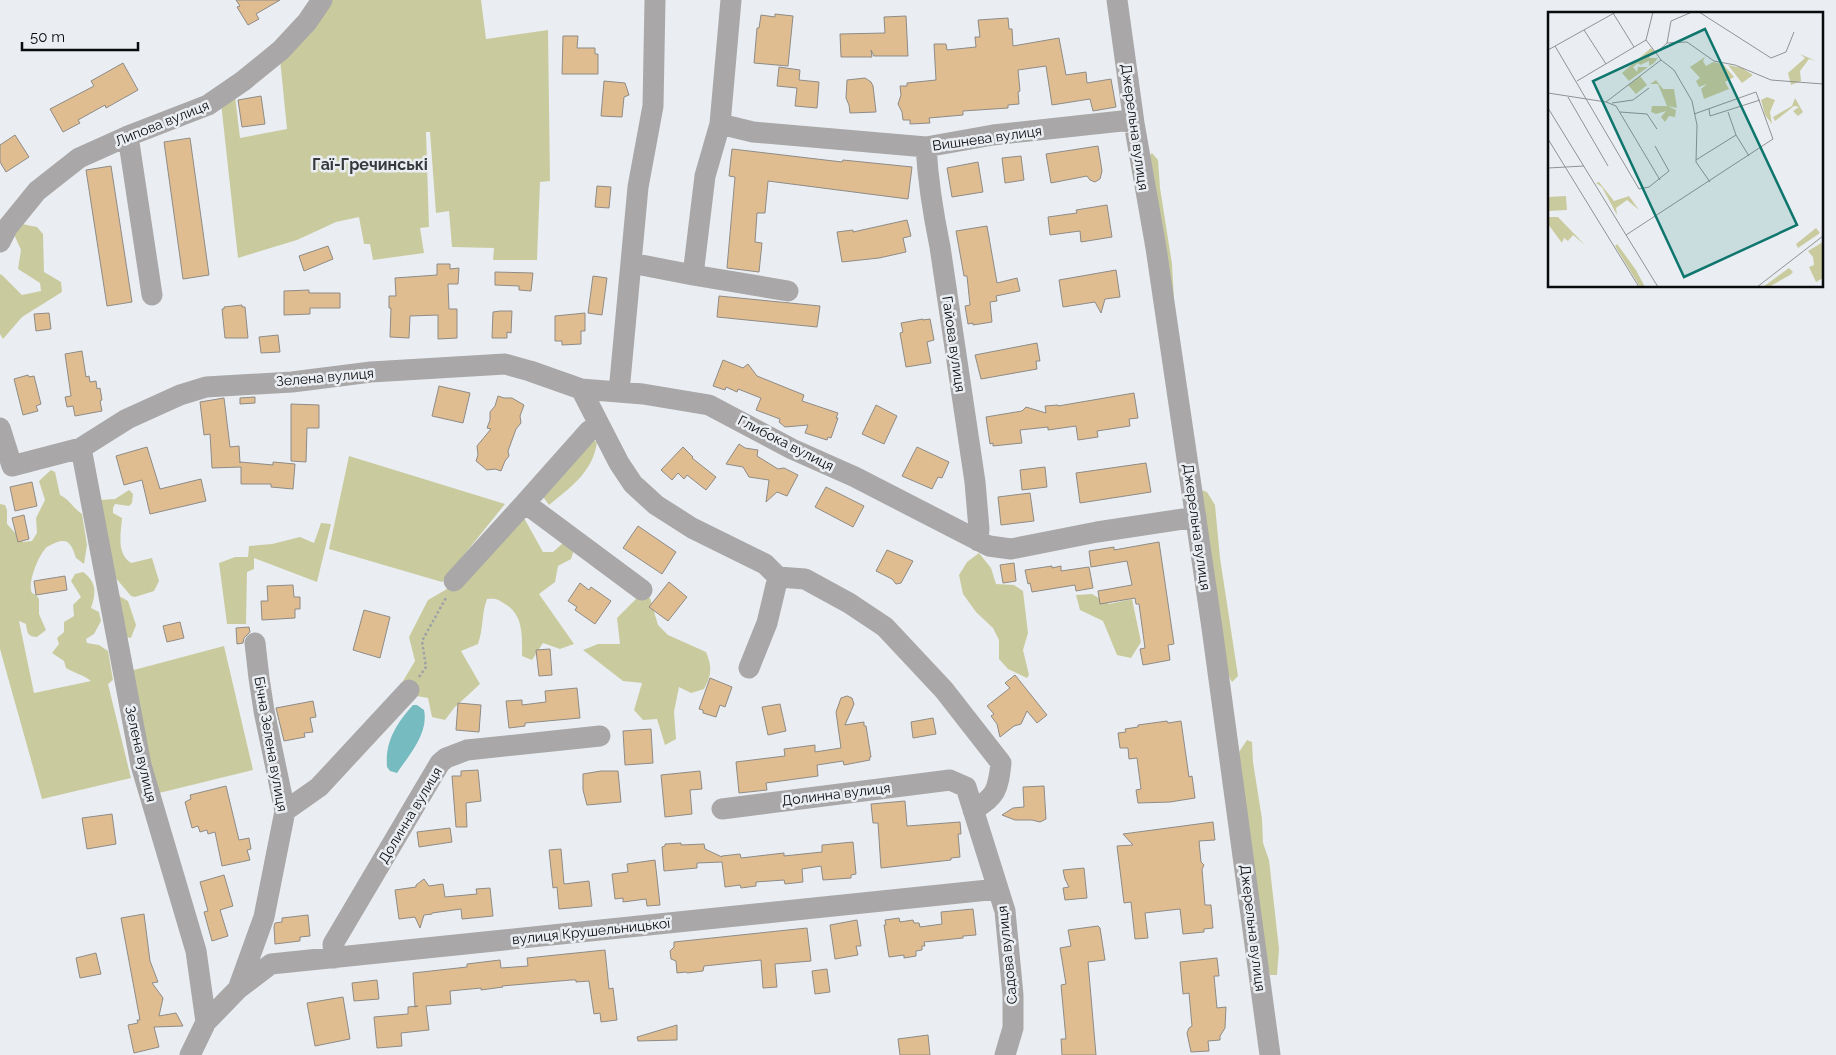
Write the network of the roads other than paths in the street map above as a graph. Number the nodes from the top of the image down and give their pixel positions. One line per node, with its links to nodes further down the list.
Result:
1 (322, 0): 7 (street, Липова вулиця)
2 (655, 0): 10 (street)
3 (731, 0): 6 (street)
4 (1117, 0): 5 (street, Джерельна вулиця)
5 (1134, 123): 8 (street, Вишнева вулиця); 21 (street, Джерельна вулиця)
6 (720, 124): 8 (street, Вишнева вулиця); 11 (street)
7 (128, 136): 9 (street, Липова вулиця); 13 (street)
8 (926, 147): 22 (street, Гайова вулиця)
9 (0, 242)
10 (631, 263): 11 (street); 15 (street)
11 (693, 275): 12 (street)
12 (788, 291)
13 (152, 296)
14 (581, 389): 15 (street, Глибока вулиця); 16 (street); 18 (street, Зелена вулиця)
15 (619, 392): 22 (street, Глибока вулиця)
16 (599, 425): 20 (street); 23 (street)
17 (0, 428): 19 (street, Зелена вулиця)
18 (81, 448): 19 (street, Зелена вулиця); 37 (street, Зелена вулиця)
19 (6, 468)
20 (525, 503): 24 (street); 25 (street)
21 (1196, 517): 22 (street, Глибока вулиця); 40 (street, Джерельна вулиця)
22 (978, 541)
23 (778, 577): 27 (street); 32 (street)
24 (454, 581)
25 (642, 590)
26 (255, 644): 33 (street, Бічна Зелена вулиця)
27 (749, 668)
28 (409, 690): 33 (street)
29 (600, 736): 35 (street, Долинна вулиця)
30 (950, 780): 31 (street, Долинна вулиця); 32 (street, Садова вулиця)
31 (722, 809)
32 (973, 810): 34 (street, Садова вулиця)
33 (285, 811): 36 (street, Бічна Зелена вулиця)
34 (998, 889): 35 (street, вулиця Крушельницької); 39 (street, Садова вулиця)
35 (334, 958): 36 (street, вулиця Крушельницької)
36 (238, 988): 37 (street, вулиця Крушельницької)
37 (206, 1022): 38 (street)
38 (190, 1055)
39 (1004, 1055)
40 (1270, 1055)

